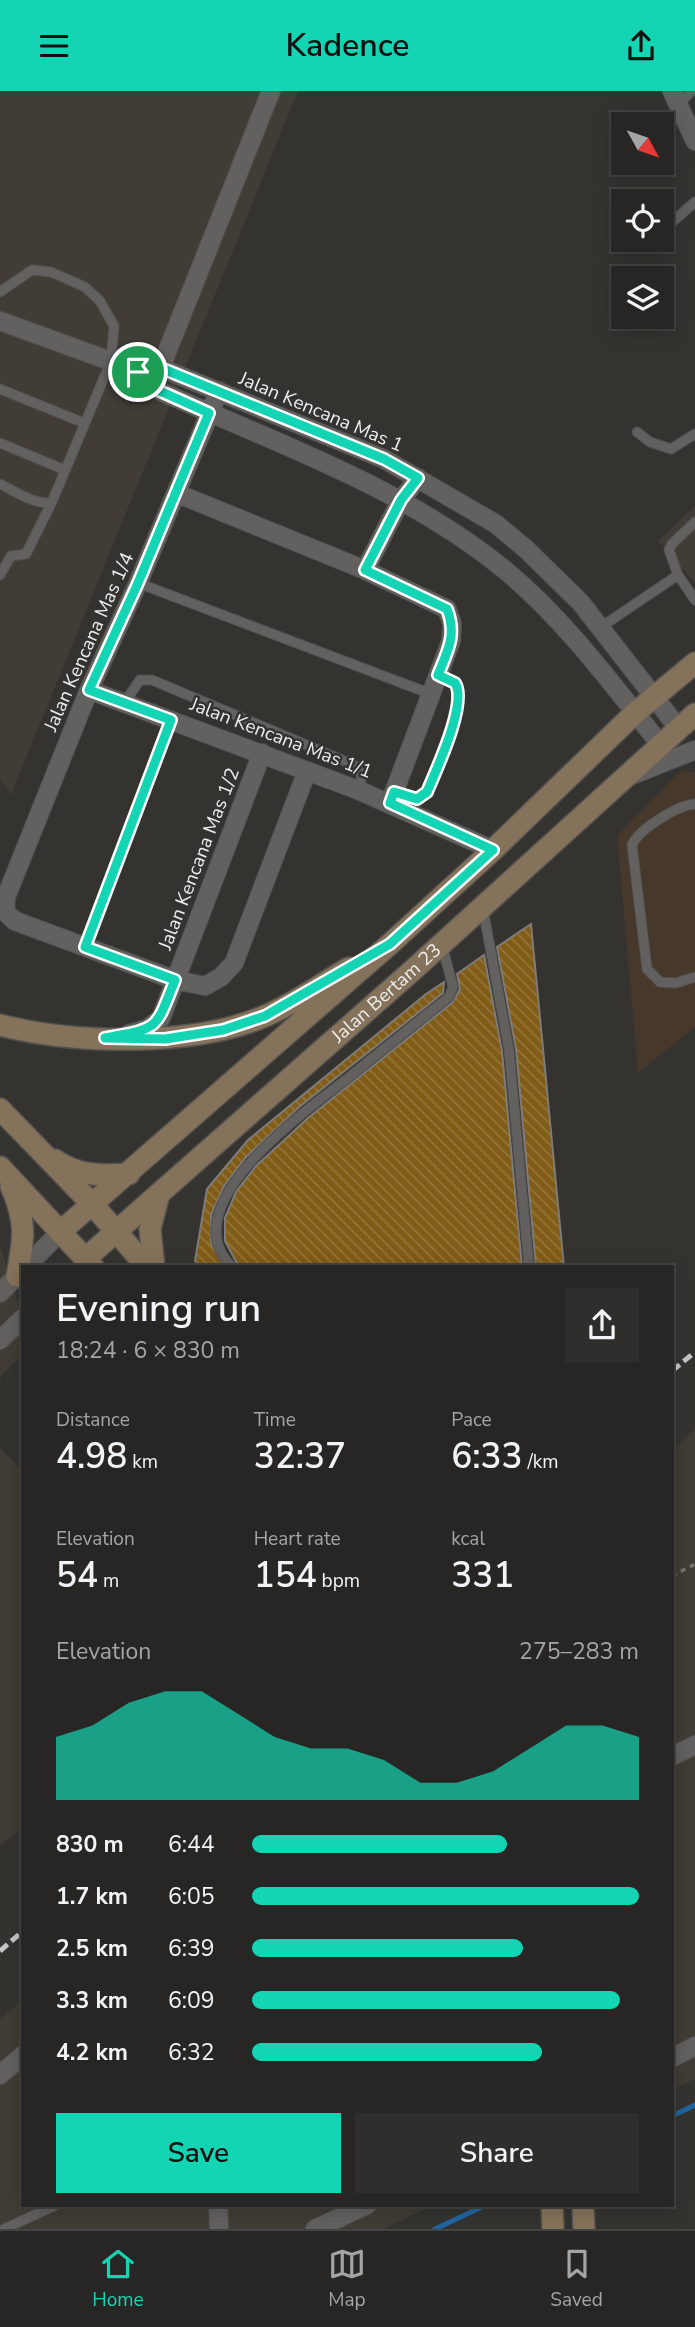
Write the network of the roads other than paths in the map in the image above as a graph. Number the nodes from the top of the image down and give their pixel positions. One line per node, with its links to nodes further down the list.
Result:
1 (692, 91): 3 (lane)
2 (269, 92): 10 (street)
3 (675, 97): 4 (street)
4 (695, 141)
5 (695, 202): 6 (lane)
6 (674, 220)
7 (0, 292): 9 (lane)
8 (0, 321): 9 (street)
9 (111, 361): 11 (street); 16 (lane)
10 (161, 368): 11 (street); 12 (street); 14 (street, Jalan Kencana Mas 1)
11 (138, 372): 12 (street)
12 (153, 388): 15 (street)
13 (0, 389): 16 (lane)
14 (219, 391): 15 (street, Jalan Kencana Mas 1/4); 21 (street, Jalan Kencana Mas 1)
15 (209, 413): 23 (street, Jalan Kencana Mas 1/4); 24 (street)
16 (84, 423): 20 (lane)
17 (637, 432): 18 (lane)
18 (695, 434)
19 (0, 443): 20 (lane)
20 (65, 470): 25 (lane)
21 (418, 478): 24 (street); 32 (street, Jalan Kencana Mas 1)
22 (0, 484): 25 (lane)
23 (176, 493): 27 (street); 30 (street, Jalan Kencana Mas 1/4)
24 (401, 500): 27 (street); 39 (street)
25 (52, 502): 28 (lane)
26 (695, 522): 29 (lane)
27 (365, 570): 34 (street)
28 (0, 575)
29 (678, 575): 31 (lane); 32 (lane)
30 (138, 583): 35 (street, Jalan Kencana Mas 1/4); 36 (lane)
31 (695, 600)
32 (601, 627): 37 (street, Jalan Kencana Mas 1)
33 (695, 663): 37 (street, Jalan Bertam 23)
34 (438, 675): 36 (street); 49 (lane)
35 (89, 690): 38 (street, Jalan Kencana Mas 1/1); 55 (street, Jalan Kencana Mas 1/4)
36 (431, 694): 49 (street)
37 (654, 697): 39 (street, Jalan Bertam 23); 42 (street, Jalan Kencana Mas 1)
38 (124, 703): 41 (street, Jalan Kencana Mas 1/1); 48 (lane)
39 (635, 713): 43 (street); 51 (street, Jalan Bertam 23)
40 (695, 714): 42 (street, Jalan Bertam 23)
41 (171, 720): 45 (street, Jalan Kencana Mas 1/1); 55 (lane)
42 (679, 729): 43 (street, Jalan Bertam 23)
43 (660, 744): 47 (street, Jalan Bertam 23)
44 (695, 750): 47 (street)
45 (262, 753): 46 (street, Jalan Kencana Mas 1/1); 57 (street, Jalan Kencana Mas 1/2)
46 (307, 771): 48 (street, Jalan Kencana Mas 1/1); 57 (street, Jalan Kencana Mas 1/2)
47 (626, 777): 52 (street, Jalan Bertam 23)
48 (358, 790): 49 (street, Jalan Kencana Mas 1/1)
49 (392, 797): 51 (street, Jalan Kencana Mas 1/1)
50 (695, 804): 56 (lane)
51 (493, 850): 53 (street, Jalan Bertam 23)
52 (482, 907): 54 (street, Jalan Bertam 23); 74 (lane)
53 (390, 944): 59 (street); 63 (street, Jalan Bertam 23)
54 (441, 944): 64 (street, Jalan Bertam 23); 73 (lane)
55 (85, 947): 57 (street)
56 (695, 977)
57 (175, 980): 59 (street, Jalan Kencana Mas 1/2)
58 (0, 1025): 59 (street)
59 (105, 1038)
60 (0, 1109): 61 (street)
61 (37, 1147): 63 (street); 65 (street)
62 (3, 1170): 67 (street); 69 (street)
63 (129, 1174): 65 (street, Jalan Bertam 23)
64 (159, 1194): 66 (street, Jalan Bertam 23); 72 (street)
65 (93, 1205): 66 (street); 67 (street, Jalan Bertam 23)
66 (116, 1231): 68 (street, Jalan Bertam 23); 71 (street)
67 (61, 1232): 68 (street); 70 (street, Jalan Bertam 23)
68 (85, 1264)
69 (22, 1265)
70 (28, 1265)
71 (145, 1265)
72 (154, 1265)
73 (230, 1265)
74 (529, 1265)
75 (21, 1272): 76 (street, Jalan Bertam 23)
76 (0, 1293)
77 (21, 1320): 78 (street)
78 (0, 1340)
79 (695, 1745): 80 (street)
80 (674, 1755)
81 (695, 2046): 83 (street)
82 (21, 2057): 84 (street)
83 (674, 2057)
84 (0, 2075)
85 (52, 2207): 90 (lane)
86 (218, 2207): 91 (street)
87 (363, 2207): 92 (street)
88 (552, 2207): 93 (street)
89 (583, 2207): 94 (street)
90 (4, 2229)
91 (219, 2229)
92 (315, 2229)
93 (553, 2229)
94 (584, 2229)

